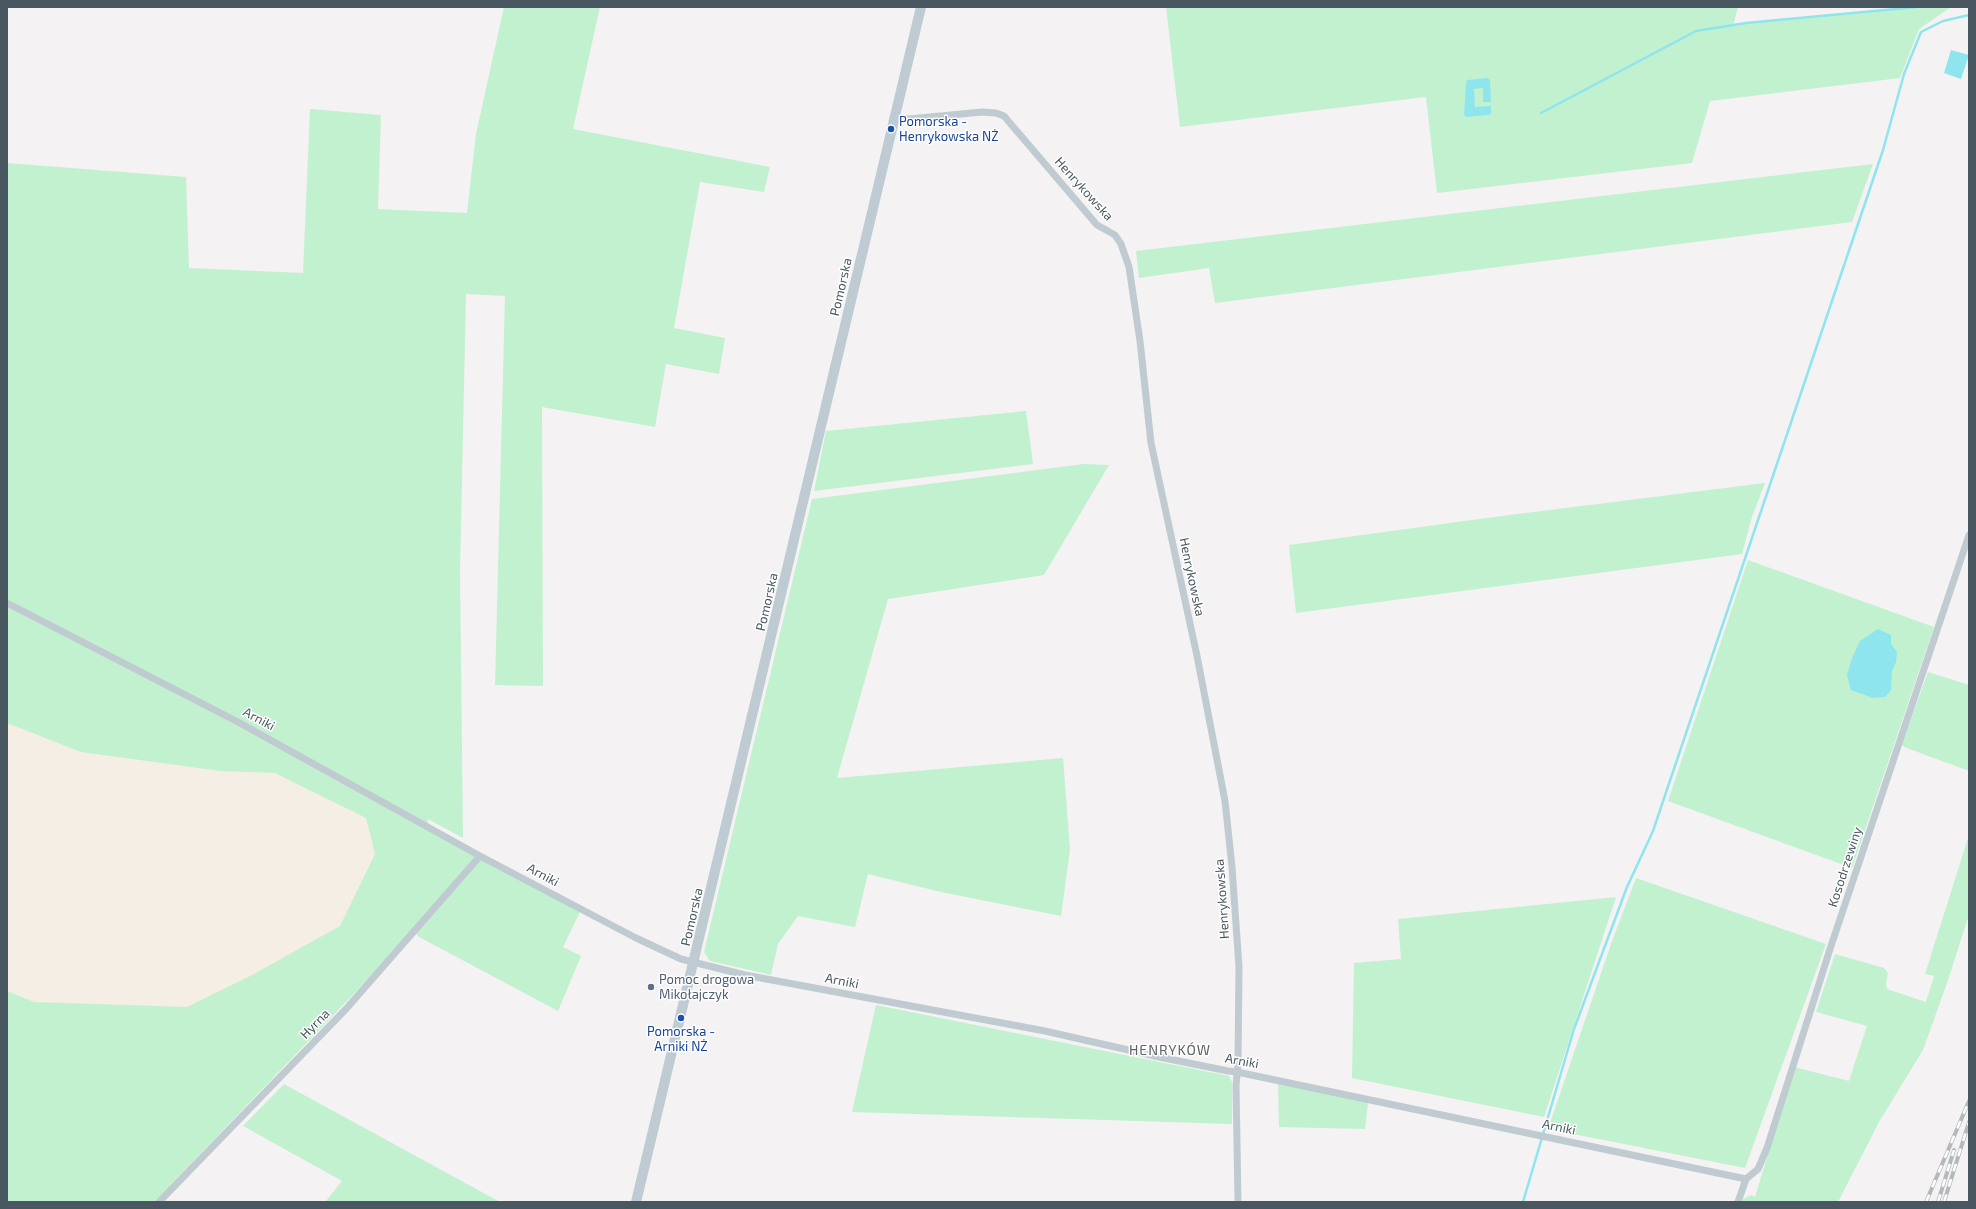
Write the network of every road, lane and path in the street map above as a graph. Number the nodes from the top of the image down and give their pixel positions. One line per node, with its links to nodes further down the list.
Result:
1 (921, 7): 2 (street, Pomorska)
2 (894, 117): 6 (street, Pomorska); 7 (street, Henrykowska)
3 (1969, 535): 8 (street, Kosodrzewiny)
4 (7, 603): 5 (street, Arniki)
5 (480, 856): 6 (street, Arniki); 9 (street, Hyrna)
6 (694, 962): 7 (street, Arniki); 10 (street, Pomorska)
7 (1237, 1072): 8 (street, Arniki); 11 (street, Henrykowska)
8 (1746, 1178): 12 (street, Kosodrzewiny)
9 (159, 1202)
10 (636, 1202)
11 (1238, 1202)
12 (1738, 1202)

